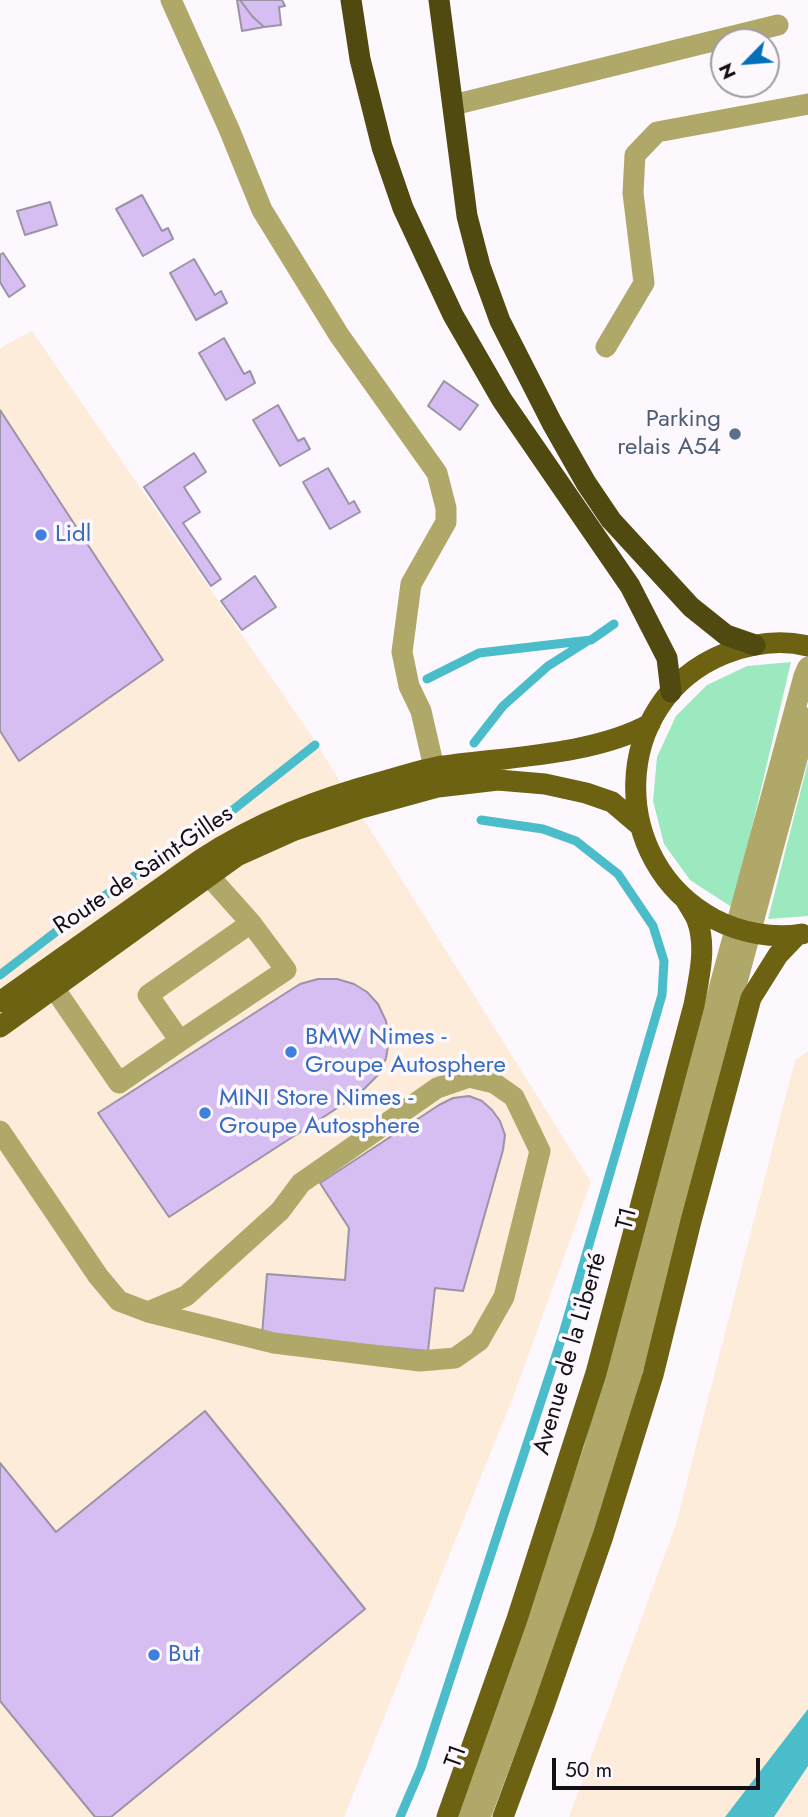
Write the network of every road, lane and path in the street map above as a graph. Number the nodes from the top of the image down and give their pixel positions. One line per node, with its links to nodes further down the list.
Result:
1 (171, 0): 14 (street)
2 (351, 0): 11 (highway)
3 (439, 0): 6 (highway)
4 (778, 25): 6 (street)
5 (808, 104): 7 (street)
6 (453, 105): 8 (highway)
7 (606, 347)
8 (755, 645): 9 (main road); 11 (main road)
9 (808, 646)
10 (808, 667): 19 (street, T1 / T1)
11 (671, 692): 13 (main road)
12 (808, 718): 19 (street, T1 / T1)
13 (650, 724): 14 (main road, Route de Saint-Gilles); 15 (main road)
14 (436, 777): 15 (main road, Route de Saint-Gilles); 16 (main road, Route de Saint-Gilles); 22 (main road, Route de Saint-Gilles)
15 (639, 825): 17 (main road)
16 (209, 876): 18 (street); 21 (main road, Route de Saint-Gilles)
17 (685, 900): 19 (main road); 27 (main road, Avenue de la Liberté)
18 (251, 923): 24 (street); 24 (street)
19 (743, 930): 20 (main road); 28 (street, T1 / T1); 29 (street, T1 / T1)
20 (802, 934): 30 (main road)
21 (54, 988): 23 (main road, Route de Saint-Gilles); 24 (street)
22 (0, 1002)
23 (0, 1027)
24 (180, 1041)
25 (0, 1131): 26 (street)
26 (148, 1312): 26 (street)
27 (447, 1817)
28 (462, 1817)
29 (480, 1817)
30 (503, 1817)

